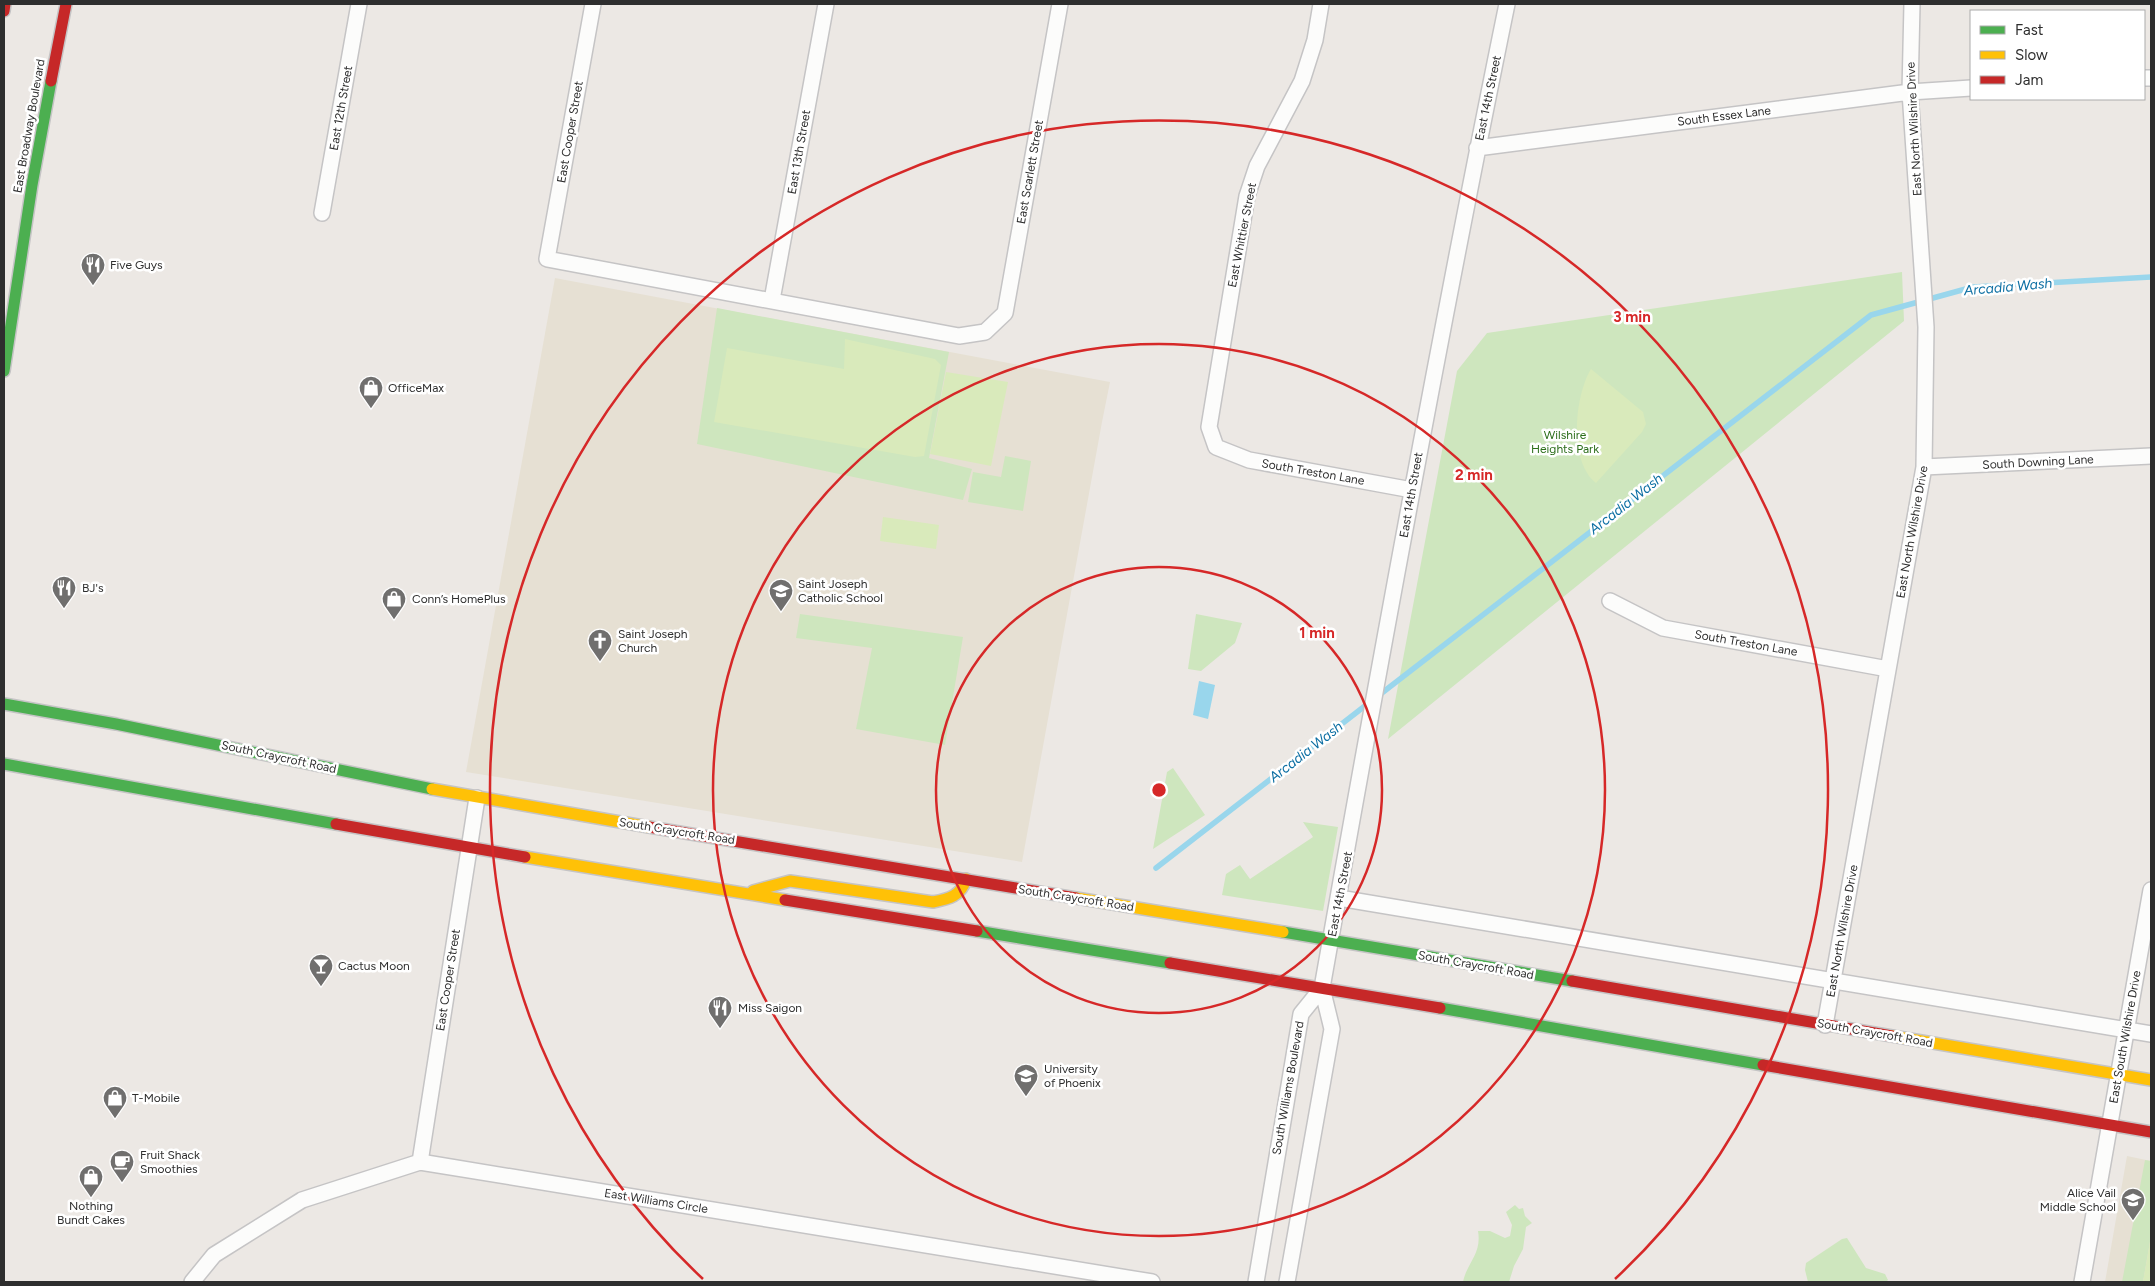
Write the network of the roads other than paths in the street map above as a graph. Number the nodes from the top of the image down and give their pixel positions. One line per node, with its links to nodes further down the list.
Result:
1 (5, 4): 10 (main road)
2 (66, 4): 16 (main road, East Broadway Boulevard)
3 (359, 4): 14 (street, East 12th Street)
4 (593, 4): 15 (street, East Cooper Street)
5 (826, 4): 15 (street, East 13th Street)
6 (1060, 4): 15 (street, East Scarlett Street)
7 (1321, 4): 17 (street, East Whittier Street)
8 (1507, 4): 13 (street, East 14th Street)
9 (1912, 4): 12 (street, East North Wilshire Drive)
10 (4, 11)
11 (1970, 88): 12 (street, South Essex Lane)
12 (1910, 92): 13 (street, South Essex Lane); 19 (street, East North Wilshire Drive)
13 (1477, 148): 20 (street, East 14th Street)
14 (322, 213)
15 (772, 300)
16 (4, 371)
17 (1216, 447): 20 (street, South Treston Lane)
18 (2151, 456): 19 (street, South Downing Lane)
19 (1924, 468): 22 (street, East North Wilshire Drive)
20 (1412, 490): 30 (street, East 14th Street)
21 (1610, 601): 22 (street, South Treston Lane)
22 (1888, 669): 32 (street, East North Wilshire Drive)
23 (4, 704): 25 (main road, South Craycroft Road)
24 (4, 764): 26 (main road)
25 (477, 798): 26 (street, East Cooper Street); 27 (main road, South Craycroft Road)
26 (469, 848): 29 (main road); 41 (street, East Cooper Street)
27 (966, 879): 29 (main road); 31 (main road, South Craycroft Road)
28 (2151, 890): 35 (street, East South Wilshire Drive)
29 (745, 893): 33 (main road)
30 (1340, 898): 31 (street, East 14th Street); 32 (street)
31 (1331, 940): 33 (street, East 14th Street); 34 (main road, South Craycroft Road)
32 (1833, 981): 34 (street, East North Wilshire Drive); 35 (street)
33 (1322, 988): 39 (main road); 44 (street, South Williams Boulevard); 45 (street)
34 (1825, 1025): 37 (main road, South Craycroft Road)
35 (2126, 1030): 36 (street); 37 (street, East South Wilshire Drive)
36 (2151, 1034)
37 (2118, 1075): 38 (main road, South Craycroft Road); 39 (street, East South Wilshire Drive)
38 (2151, 1080)
39 (2109, 1124): 40 (main road); 46 (street, East South Wilshire Drive)
40 (2151, 1132)
41 (420, 1162): 42 (street, East Williams Circle); 43 (street, East Williams Circle)
42 (192, 1282)
43 (1152, 1282)
44 (1256, 1282)
45 (1287, 1282)
46 (2082, 1282)

